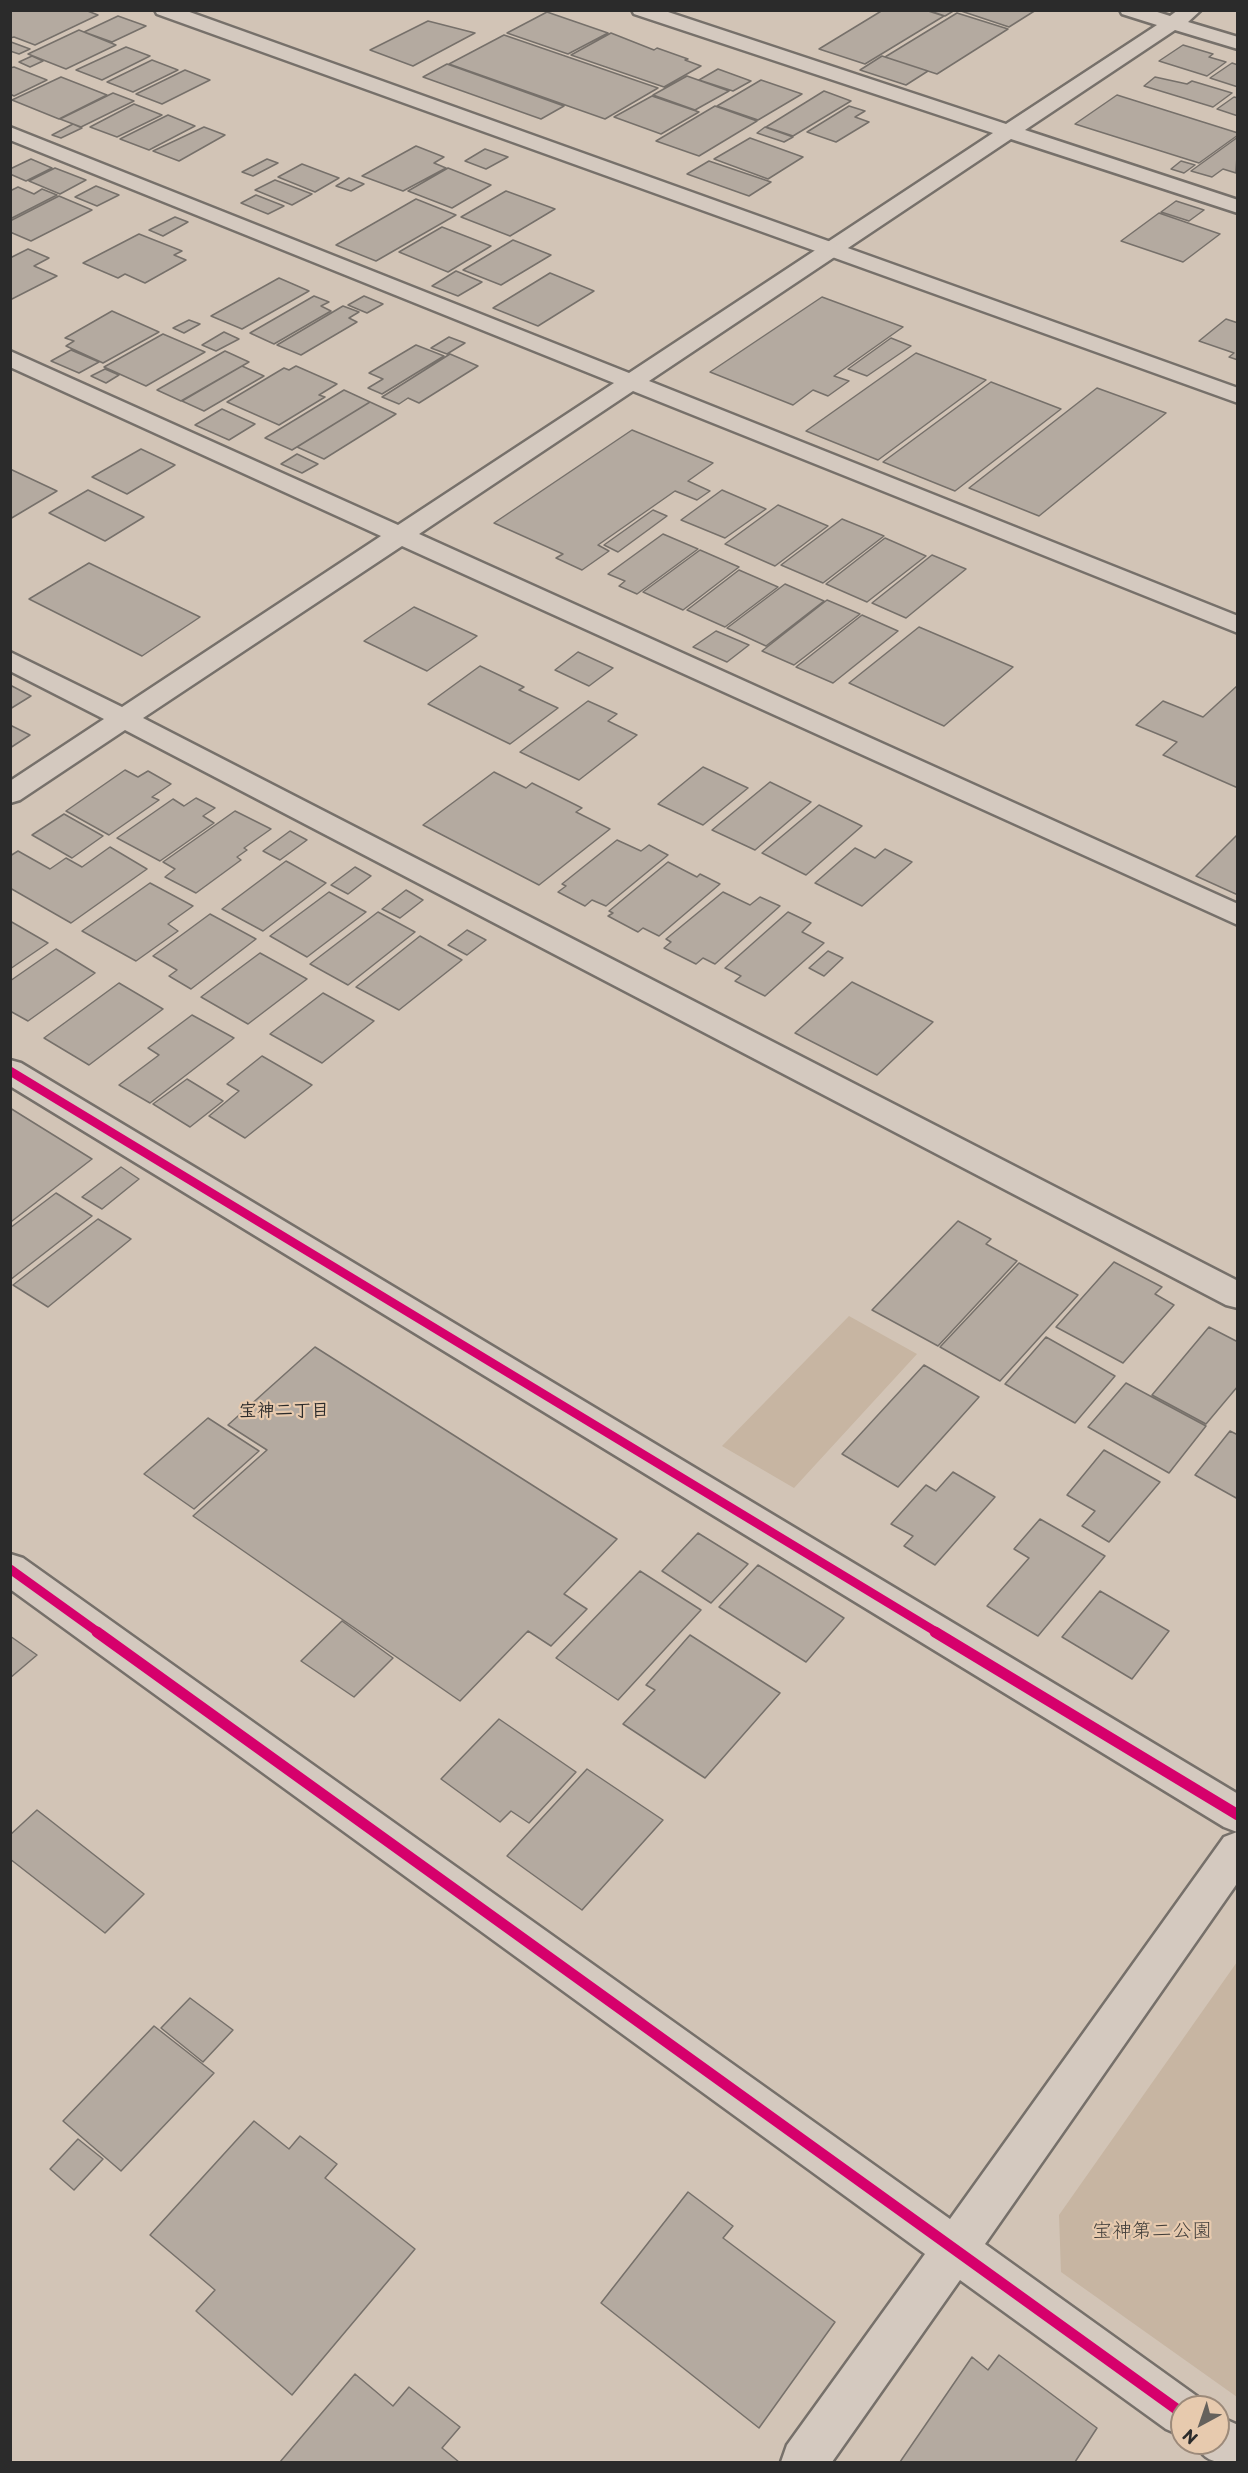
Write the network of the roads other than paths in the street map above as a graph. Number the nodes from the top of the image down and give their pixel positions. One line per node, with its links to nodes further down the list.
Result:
1 (164, 10): 10 (street)
2 (641, 10): 7 (street)
3 (1129, 10): 5 (street)
4 (1192, 10): 5 (street)
5 (1172, 23): 6 (street); 7 (street)
6 (1238, 43)
7 (1009, 132): 9 (street); 10 (street)
8 (10, 133): 12 (street)
9 (1238, 207)
10 (830, 250): 12 (street); 13 (street)
11 (10, 358): 14 (street)
12 (631, 382): 14 (street); 15 (street)
13 (1238, 396)
14 (400, 535): 17 (street); 19 (street)
15 (1238, 626)
16 (10, 660): 17 (street)
17 (124, 719): 18 (street); 21 (street)
18 (10, 794)
19 (1238, 916)
20 (10, 1071): 23 (street)
21 (1238, 1296)
22 (10, 1569): 25 (street)
23 (1238, 1815)
24 (1238, 1849): 25 (street)
25 (955, 2249): 26 (street); 27 (street)
26 (1170, 2404)
27 (804, 2463)

